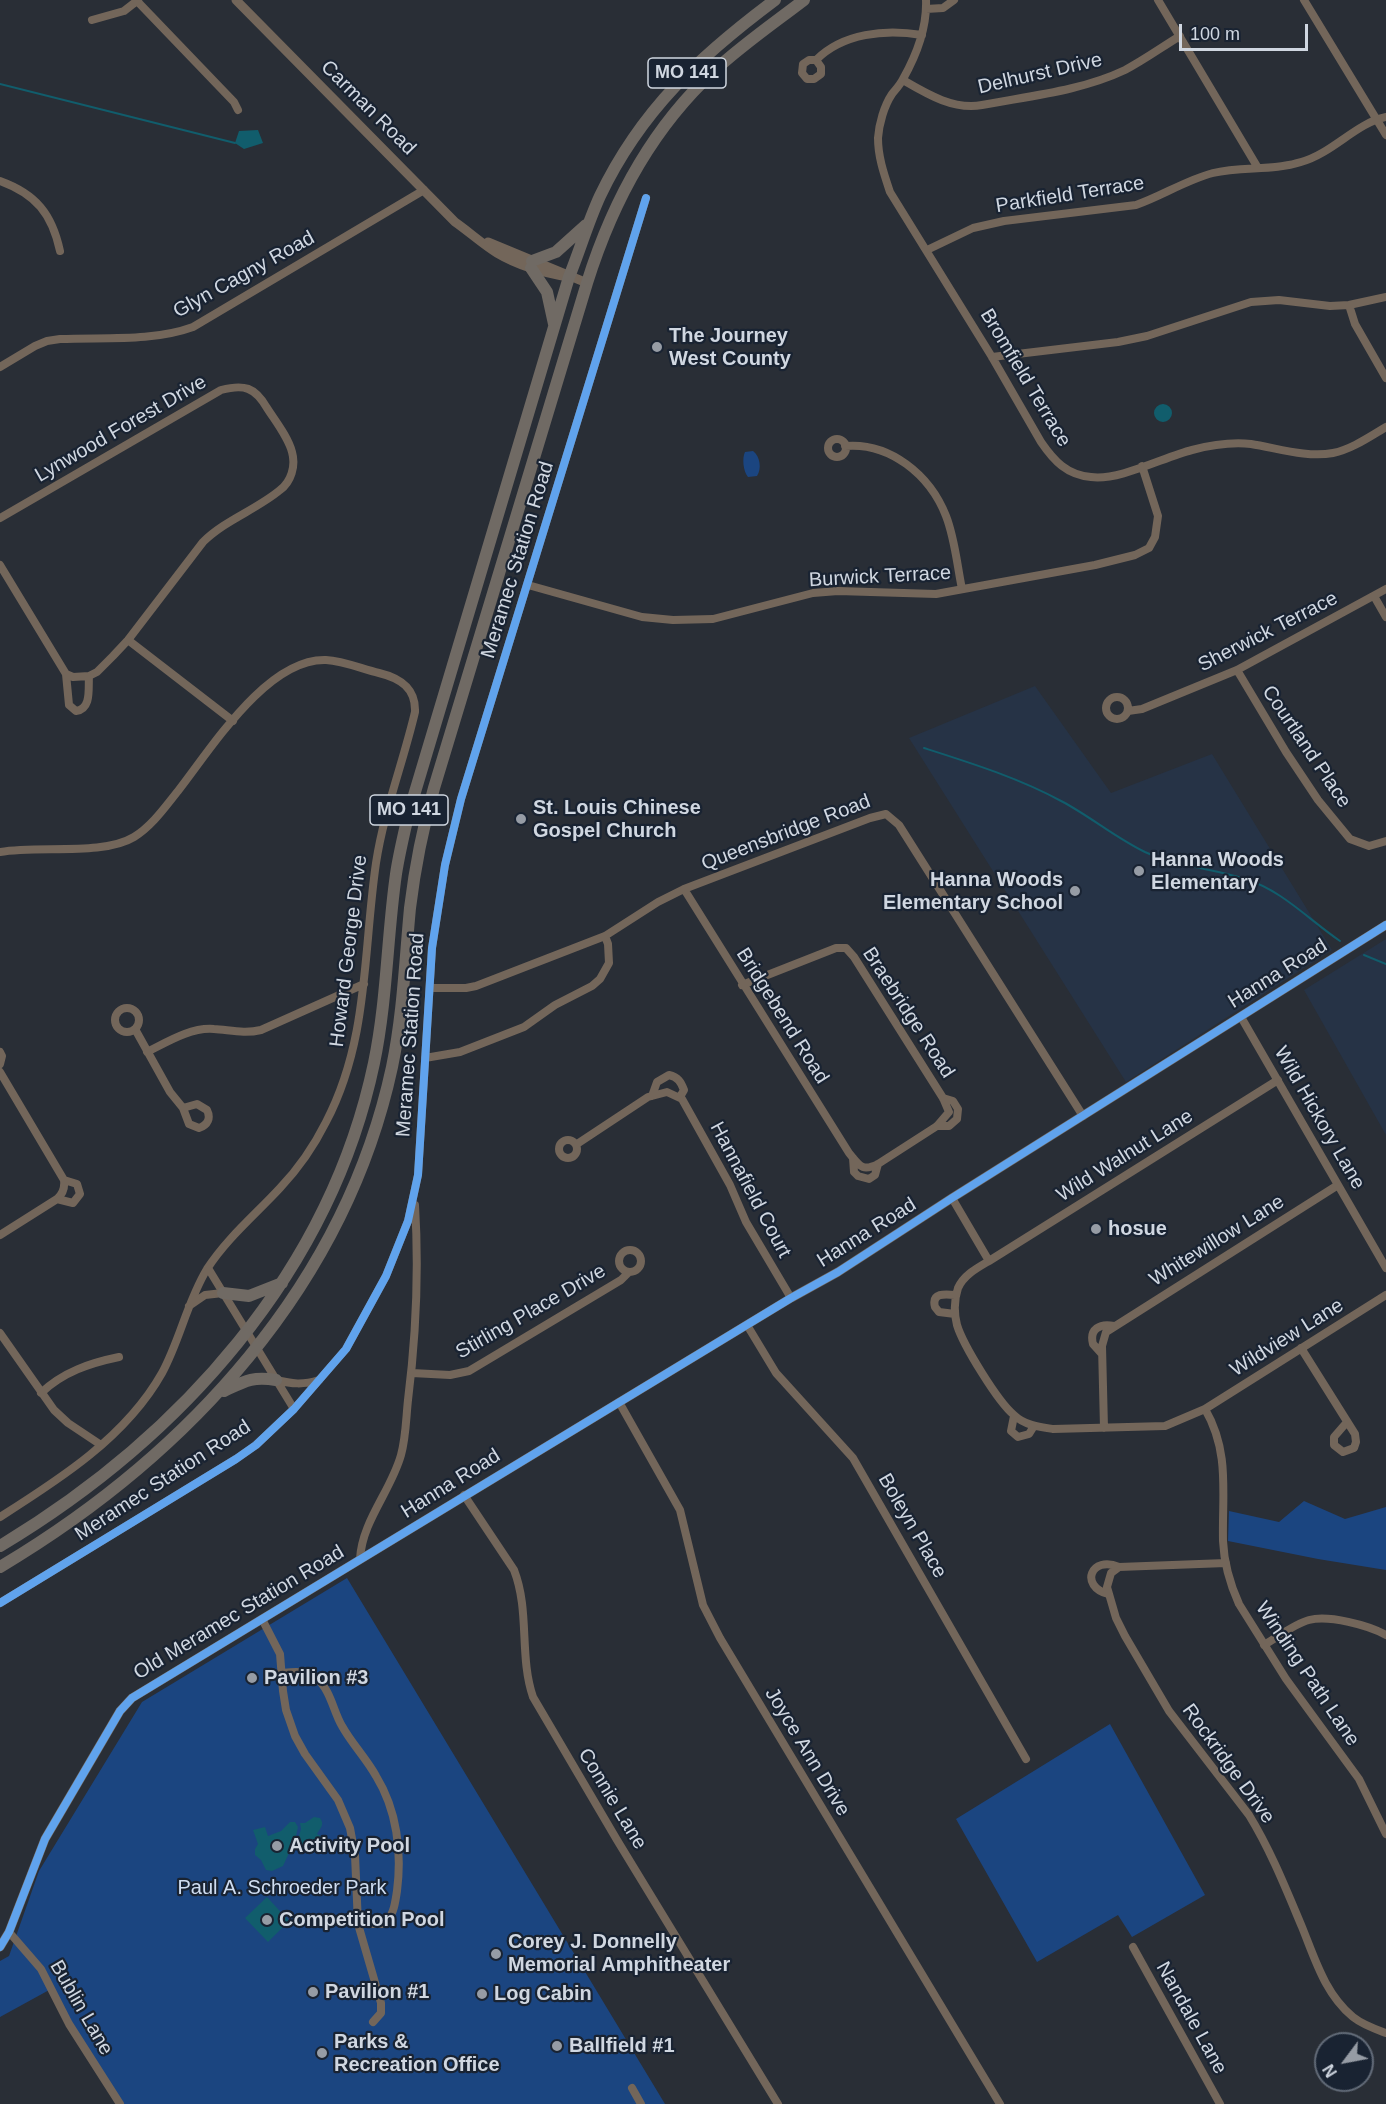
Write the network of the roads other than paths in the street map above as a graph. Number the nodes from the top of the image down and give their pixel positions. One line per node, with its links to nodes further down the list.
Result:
1 (236, 0): 21 (street, Carman Road)
2 (775, 0): 23 (highway, MO 141)
3 (804, 0): 28 (highway, MO 141)
4 (926, 0): 9 (street, Bromfield Terrace)
5 (954, 0): 9 (street)
6 (1158, 0): 12 (street)
7 (1304, 0): 17 (street)
8 (138, 1): 10 (street); 15 (street)
9 (926, 9): 11 (street, Bromfield Terrace)
10 (92, 20)
11 (922, 35): 13 (street); 14 (street, Bromfield Terrace)
12 (1180, 36): 14 (street, Delhurst Drive); 19 (street)
13 (816, 60)
14 (903, 80): 24 (street, Bromfield Terrace)
15 (238, 111)
16 (1386, 117): 17 (street, Parkfield Terrace)
17 (1376, 119): 18 (street); 19 (street, Parkfield Terrace)
18 (1386, 135)
19 (1258, 168): 24 (street, Parkfield Terrace)
20 (0, 181): 25 (street)
21 (424, 190): 26 (street, Carman Road); 33 (street, Glyn Cagny Road)
22 (646, 198): 40 (street, Meramec Station Road)
23 (589, 222): 26 (highway); 27 (highway, MO 141)
24 (927, 250): 32 (street, Bromfield Terrace)
25 (60, 251)
26 (531, 264): 27 (street, Carman Road); 31 (highway)
27 (569, 277): 28 (street, Carman Road); 31 (highway, MO 141)
28 (587, 283): 95 (highway, MO 141)
29 (1386, 297): 30 (street)
30 (1348, 305): 32 (street); 34 (street)
31 (555, 328): 85 (highway, MO 141)
32 (992, 357): 37 (street, Bromfield Terrace)
33 (0, 367)
34 (1386, 378)
35 (1386, 427): 37 (street, Bromfield Terrace)
36 (845, 446): 41 (street)
37 (1142, 466): 41 (street, Burwick Terrace)
38 (0, 518): 45 (street, Lynwood Forest Drive)
39 (0, 565): 47 (street)
40 (528, 585): 41 (street, Burwick Terrace); 58 (street, Meramec Station Road)
41 (962, 589)
42 (1386, 589): 43 (street, Sherwick Terrace)
43 (1374, 596): 44 (street); 46 (street, Sherwick Terrace)
44 (1386, 618)
45 (128, 640): 48 (street, Lynwood Forest Drive); 50 (street)
46 (1237, 670): 49 (street, Sherwick Terrace); 51 (street, Courtland Place)
47 (66, 674): 48 (street); 48 (street)
48 (89, 676)
49 (1128, 711)
50 (232, 721): 52 (street); 56 (street, Howard George Drive)
51 (1386, 841)
52 (0, 852)
53 (684, 890): 55 (street, Queensbridge Road); 57 (street, Bridgebend Road); 72 (street, Queensbridge Road)
54 (1386, 925): 59 (street, Hanna Road)
55 (605, 936): 58 (street, Queensbridge Road); 63 (street)
56 (364, 984): 61 (street); 82 (street, Howard George Drive)
57 (742, 985): 69 (street, Braebridge Road); 73 (street, Bridgebend Road)
58 (431, 988): 63 (street, Meramec Station Road)
59 (1241, 1017): 66 (street, Wild Hickory Lane); 72 (street, Hanna Road)
60 (135, 1029): 61 (street)
61 (147, 1052): 70 (street)
62 (0, 1053): 64 (street)
63 (425, 1058): 77 (street, Meramec Station Road)
64 (0, 1064)
65 (0, 1072): 75 (street)
66 (1278, 1080): 76 (street, Wild Hickory Lane); 81 (street, Wild Walnut Lane)
67 (652, 1096): 68 (street); 68 (street, Hannafield Court); 74 (street, Hannafield Court)
68 (680, 1097): 89 (street, Hannafield Court)
69 (943, 1098): 71 (street, Braebridge Road); 73 (street, Braebridge Road)
70 (183, 1108)
71 (950, 1112): 73 (street, Bridgebend Road)
72 (1083, 1116): 78 (street, Hanna Road)
73 (938, 1126)
74 (577, 1144)
75 (64, 1179): 79 (street); 79 (street)
76 (1338, 1185): 83 (street, Wild Hickory Lane); 109 (street, Whitewillow Lane)
77 (414, 1196): 98 (street, Old Meramec Station Road); 100 (street, Meramec Station Road)
78 (952, 1198): 81 (street); 89 (street, Hanna Road)
79 (57, 1199): 80 (street)
80 (0, 1235)
81 (989, 1261): 88 (street)
82 (208, 1268): 86 (street); 90 (street, Howard George Drive)
83 (1386, 1268)
84 (628, 1273): 98 (street, Stirling Place Drive)
85 (283, 1282): 86 (highway); 93 (highway, MO 141)
86 (223, 1293): 90 (street); 93 (street)
87 (1386, 1295): 96 (street, Wildview Lane)
88 (956, 1296): 91 (street); 91 (street)
89 (791, 1298): 92 (street, Hanna Road)
90 (188, 1308): 110 (street, Howard George Drive)
91 (955, 1314): 106 (street)
92 (747, 1325): 103 (street, Hanna Road); 124 (street, Boleyn Place)
93 (247, 1332): 95 (street); 113 (highway, MO 141)
94 (0, 1333): 101 (street)
95 (257, 1348): 99 (street); 102 (highway, MO 141)
96 (1301, 1348): 105 (street, Wildview Lane); 107 (street)
97 (119, 1357): 101 (street)
98 (412, 1373): 114 (street, Old Meramec Station Road)
99 (276, 1380): 100 (street); 102 (highway); 104 (street)
100 (321, 1380): 104 (street, Meramec Station Road)
101 (41, 1393): 110 (street)
102 (218, 1394): 116 (highway, MO 141)
103 (619, 1402): 111 (street, Hanna Road); 136 (street, Joyce Ann Drive)
104 (294, 1409): 119 (street, Meramec Station Road)
105 (1205, 1409): 109 (street); 115 (street, Winding Path Lane)
106 (1014, 1416): 108 (street); 108 (street)
107 (1347, 1422)
108 (1034, 1426): 109 (street)
109 (1104, 1428)
110 (101, 1445): 112 (street, Howard George Drive)
111 (464, 1495): 114 (street, Hanna Road); 135 (street, Connie Lane)
112 (0, 1517)
113 (0, 1546)
114 (360, 1560): 120 (street, Old Meramec Station Road)
115 (1226, 1563): 117 (street); 122 (street, Winding Path Lane)
116 (0, 1567)
117 (1119, 1567): 118 (street, Rockridge Drive); 118 (street, Rockridge Drive)
118 (1108, 1593): 131 (street, Rockridge Drive)
119 (0, 1603)
120 (262, 1619): 123 (street); 127 (street, Old Meramec Station Road)
121 (1386, 1635): 122 (street)
122 (1264, 1645): 125 (street, Winding Path Lane)
123 (281, 1673): 126 (street); 126 (street)
124 (1026, 1759)
125 (1386, 1834)
126 (358, 1924): 130 (street)
127 (9, 1932): 128 (street, Old Meramec Station Road); 133 (street, Bublin Lane)
128 (0, 1947)
129 (1133, 1947): 137 (street, Nandale Lane)
130 (373, 2022)
131 (1386, 2033)
132 (632, 2088): 134 (street)
133 (120, 2104)
134 (640, 2104)
135 (778, 2104)
136 (1000, 2104)
137 (1220, 2104)

